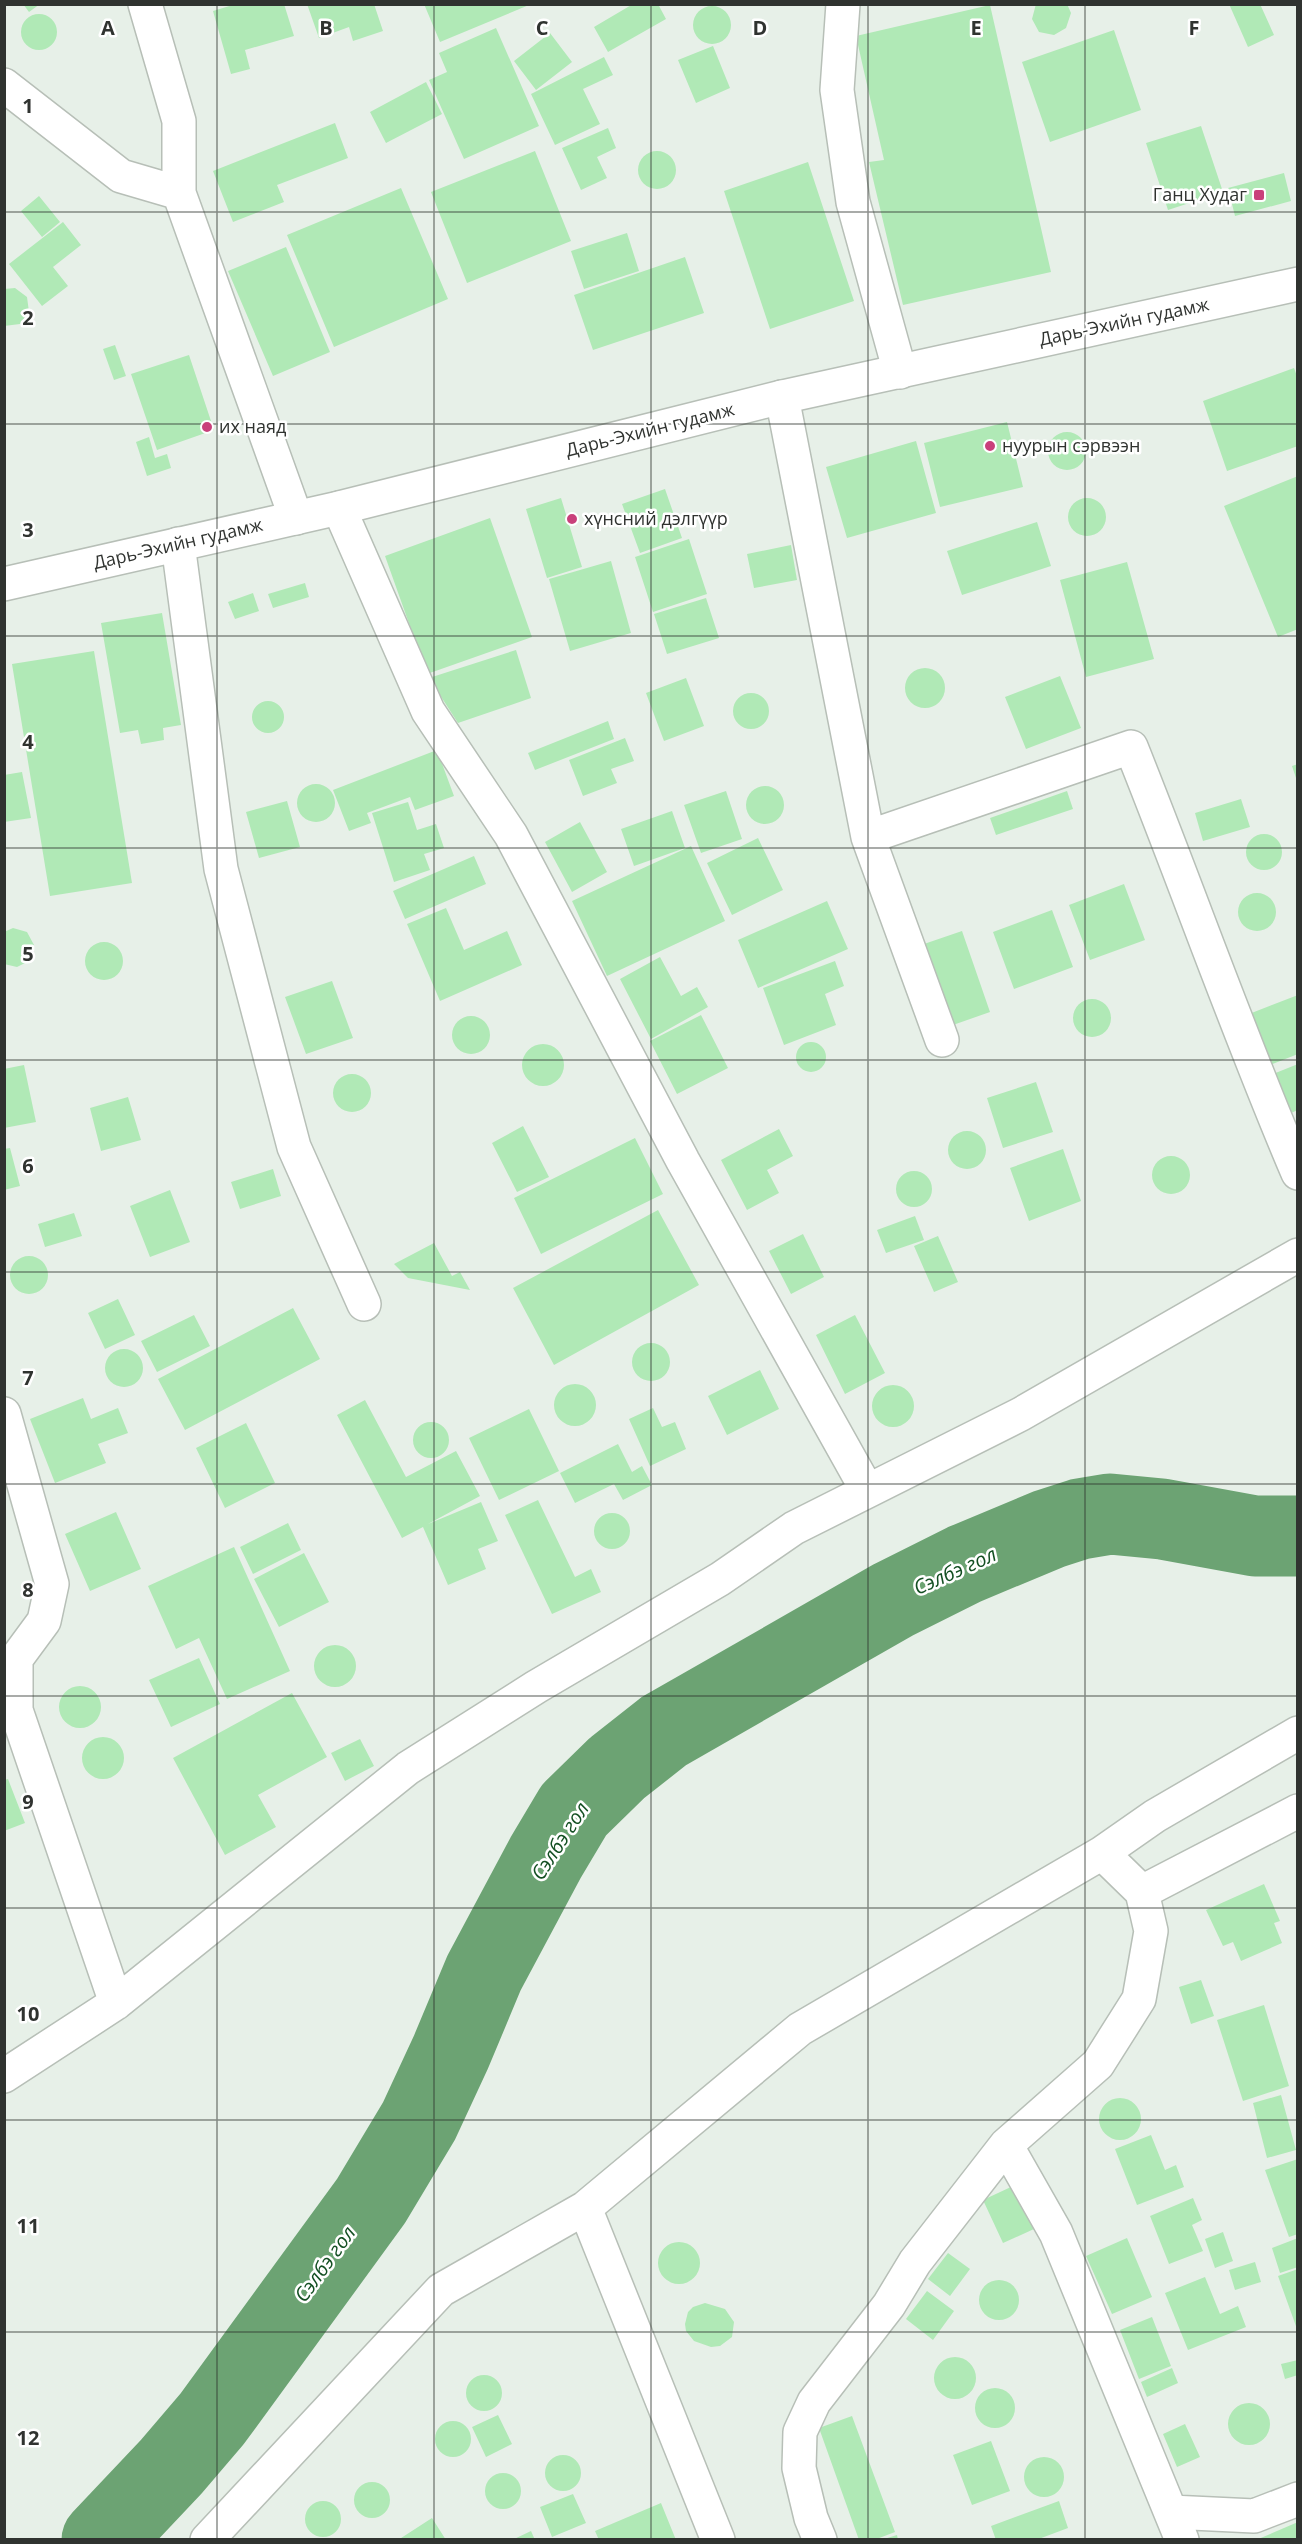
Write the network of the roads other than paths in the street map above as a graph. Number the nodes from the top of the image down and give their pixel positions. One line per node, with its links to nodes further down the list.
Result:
1 (145, 4): 4 (street)
2 (843, 4): 6 (street)
3 (4, 85): 4 (street)
4 (179, 193): 9 (street)
5 (1298, 285): 6 (street, Дарь-Эхийн гудамж)
6 (900, 372): 7 (street, Дарь-Эхийн гудамж)
7 (782, 397): 8 (street, Дарь-Эхийн гудамж); 12 (street)
8 (339, 508): 9 (street, Дарь-Эхийн гудамж); 18 (street)
9 (296, 518): 10 (street, Дарь-Эхийн гудамж)
10 (178, 544): 11 (street, Дарь-Эхийн гудамж); 16 (street)
11 (4, 584)
12 (868, 837): 13 (street); 14 (street)
13 (942, 1040)
14 (1298, 1173)
15 (1298, 1256): 18 (street)
16 (364, 1304)
17 (4, 1414): 23 (street)
18 (867, 1490): 23 (street)
19 (1297, 1733): 21 (street)
20 (1298, 1811): 22 (street)
21 (1102, 1853): 22 (street); 26 (street)
22 (1142, 1892): 25 (street)
23 (116, 2003): 24 (street)
24 (4, 2076)
25 (1006, 2145): 28 (street); 31 (street)
26 (585, 2208): 29 (street); 30 (street)
27 (1298, 2499): 28 (street)
28 (1176, 2526)
29 (216, 2538)
30 (718, 2540)
31 (820, 2540)

